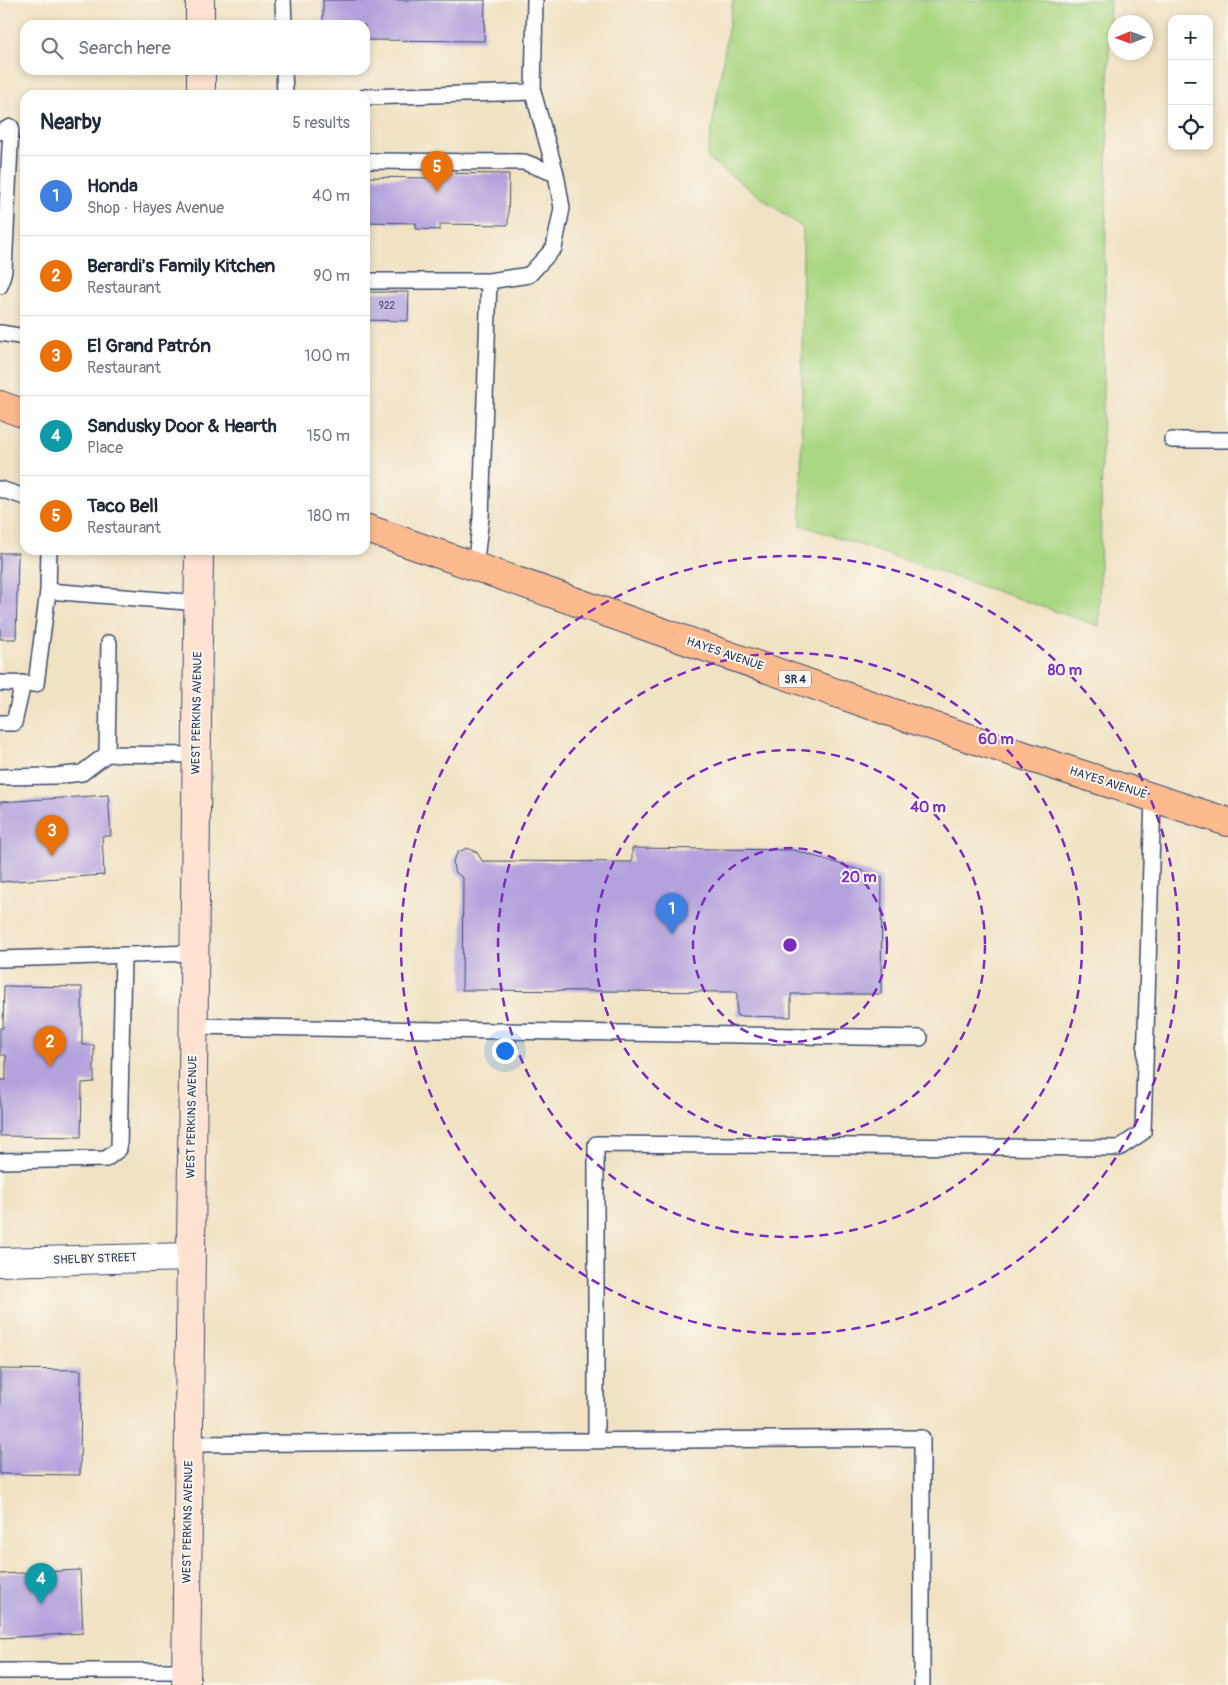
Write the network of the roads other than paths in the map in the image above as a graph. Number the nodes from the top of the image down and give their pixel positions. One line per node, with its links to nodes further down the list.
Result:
1 (200, 0): 4 (main road)
2 (283, 0): 5 (lane)
3 (535, 0): 10 (lane)
4 (200, 20)
5 (284, 20)
6 (200, 75): 8 (main road)
7 (284, 75): 9 (lane)
8 (201, 90)
9 (285, 90)
10 (533, 92): 11 (lane); 14 (lane)
11 (370, 97)
12 (9, 130): 17 (lane)
13 (370, 160): 14 (lane)
14 (556, 174): 16 (lane)
15 (370, 280): 16 (lane)
16 (489, 281): 29 (lane)
17 (0, 286)
18 (0, 333): 19 (lane)
19 (20, 336)
20 (0, 405): 21 (main road)
21 (20, 412)
22 (1172, 440): 23 (lane)
23 (1228, 440)
24 (0, 489): 25 (lane)
25 (20, 495)
26 (370, 530): 29 (main road, HAYES AVENUE / SR 4)
27 (49, 555): 30 (lane)
28 (199, 555): 31 (main road, WEST PERKINS AVENUE)
29 (475, 566): 39 (main road, HAYES AVENUE / SR 4)
30 (48, 591): 31 (lane); 34 (lane)
31 (198, 603): 37 (main road, WEST PERKINS AVENUE)
32 (109, 643): 36 (lane)
33 (0, 683): 34 (lane)
34 (23, 683): 35 (lane)
35 (0, 723)
36 (107, 754): 37 (lane); 38 (lane)
37 (197, 755): 41 (main road, WEST PERKINS AVENUE)
38 (0, 777)
39 (1152, 797): 40 (main road, HAYES AVENUE / SR 4); 49 (lane)
40 (1228, 822)
41 (194, 953): 42 (lane); 44 (main road, WEST PERKINS AVENUE)
42 (123, 955): 43 (lane); 46 (lane)
43 (0, 959)
44 (194, 1026): 45 (lane); 47 (main road, WEST PERKINS AVENUE)
45 (920, 1038)
46 (0, 1161)
47 (190, 1257): 48 (street, SHELBY STREET); 50 (main road, WEST PERKINS AVENUE)
48 (0, 1262)
49 (596, 1441): 50 (lane); 53 (lane)
50 (189, 1444): 52 (main road, WEST PERKINS AVENUE)
51 (0, 1671): 52 (lane)
52 (186, 1678)
53 (922, 1685)

